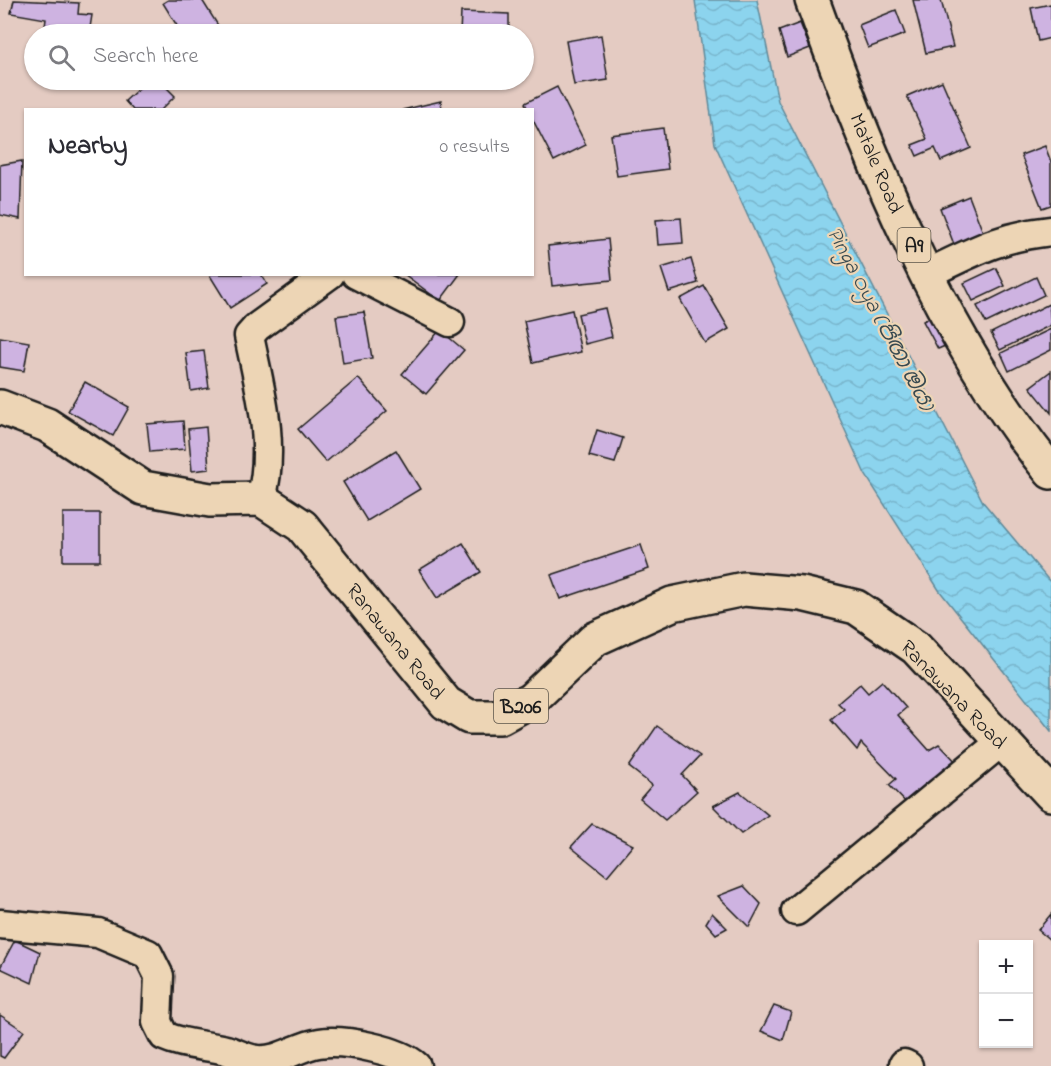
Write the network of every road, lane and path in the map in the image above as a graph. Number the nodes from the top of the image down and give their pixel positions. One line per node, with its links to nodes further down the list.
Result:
1 (812, 0): 3 (main road, Matale Road / A9)
2 (1051, 231): 3 (street)
3 (927, 274): 8 (main road, Matale Road / A9)
4 (327, 276): 9 (street)
5 (360, 276): 6 (street)
6 (450, 322)
7 (0, 407): 9 (main road)
8 (1051, 472)
9 (261, 499): 10 (main road, Ranawana Road / B206)
10 (1001, 742): 11 (main road, Ranawana Road / B206); 12 (street)
11 (1051, 794)
12 (796, 911)
13 (0, 924): 14 (street)
14 (254, 1063): 15 (street)
15 (416, 1066)

